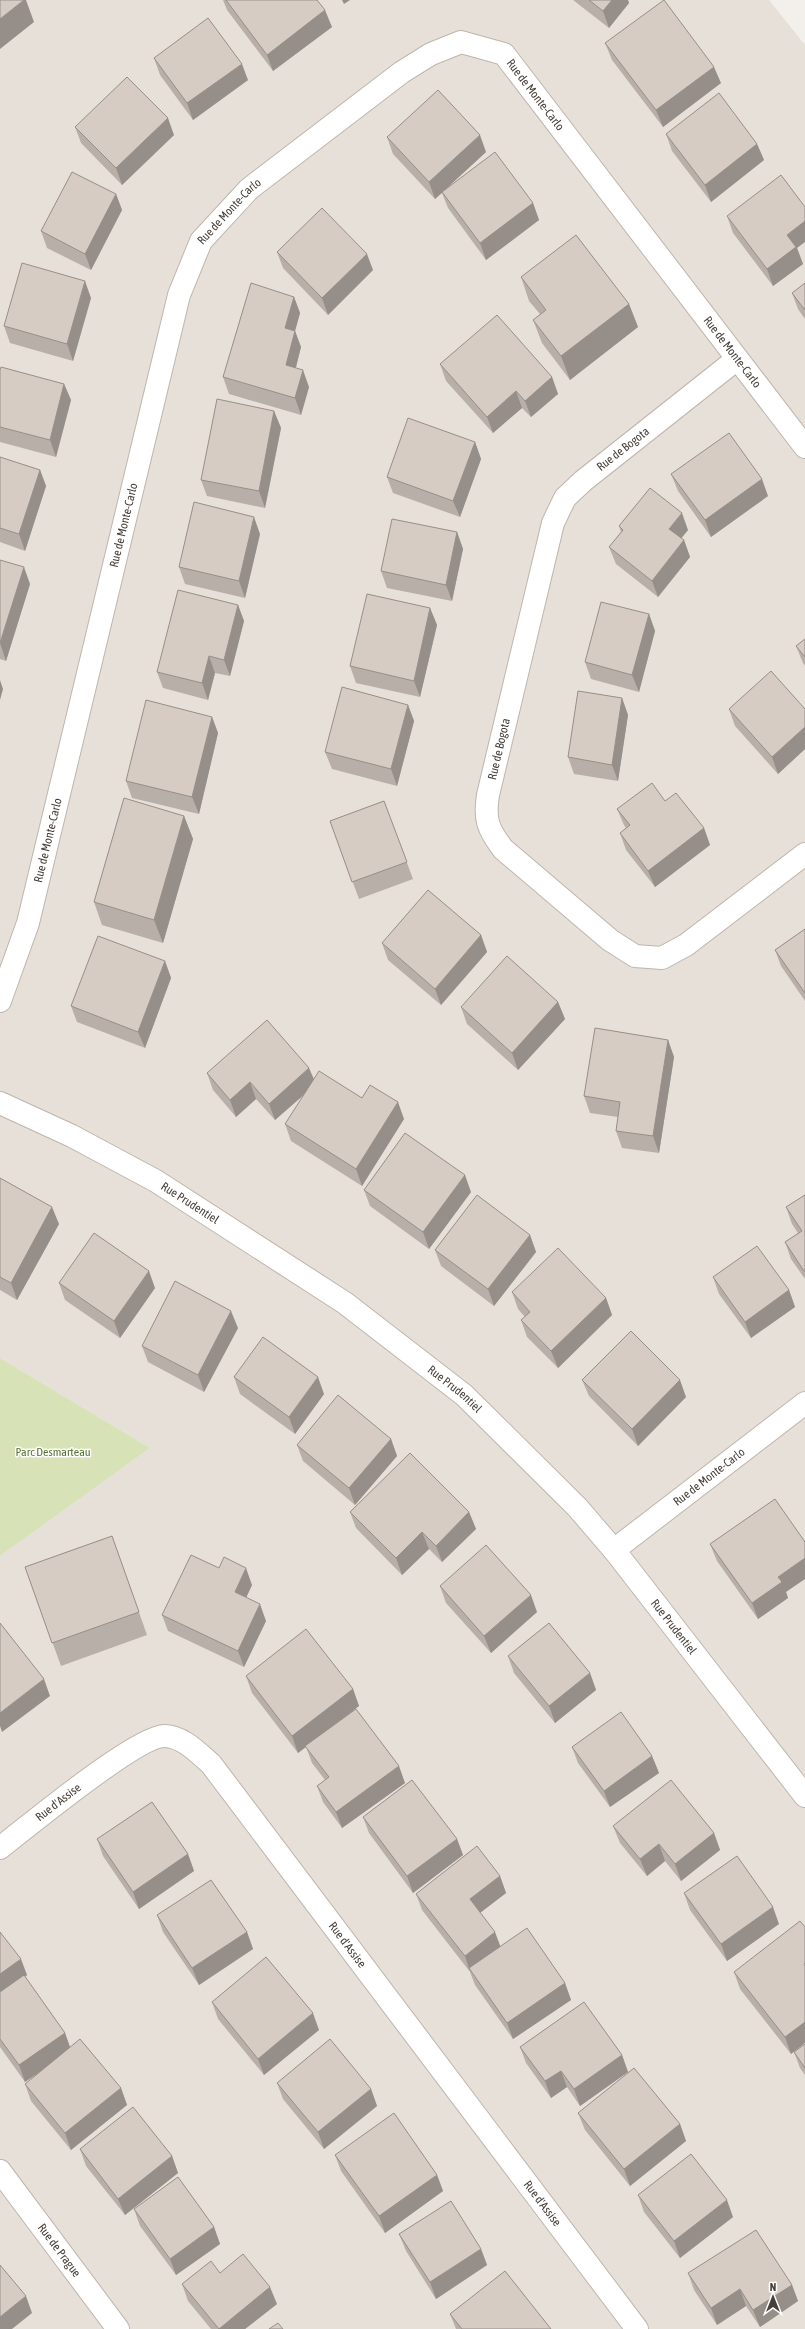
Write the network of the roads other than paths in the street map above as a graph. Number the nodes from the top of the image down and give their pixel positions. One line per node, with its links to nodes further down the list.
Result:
1 (737, 359): 2 (street, Rue de Monte-Carlo); 3 (street, Rue de Bogota); 4 (street, Rue de Monte-Carlo)
2 (805, 447)
3 (805, 854)
4 (0, 1000)
5 (0, 1103): 7 (street, Rue Prudentiel)
6 (805, 1403): 7 (street, Rue de Monte-Carlo)
7 (614, 1550): 8 (street, Rue Prudentiel)
8 (805, 1796)
9 (0, 1848): 12 (street, Rue d'Assise)
10 (0, 2171): 11 (street, Rue de Prague)
11 (118, 2329)
12 (637, 2329)

